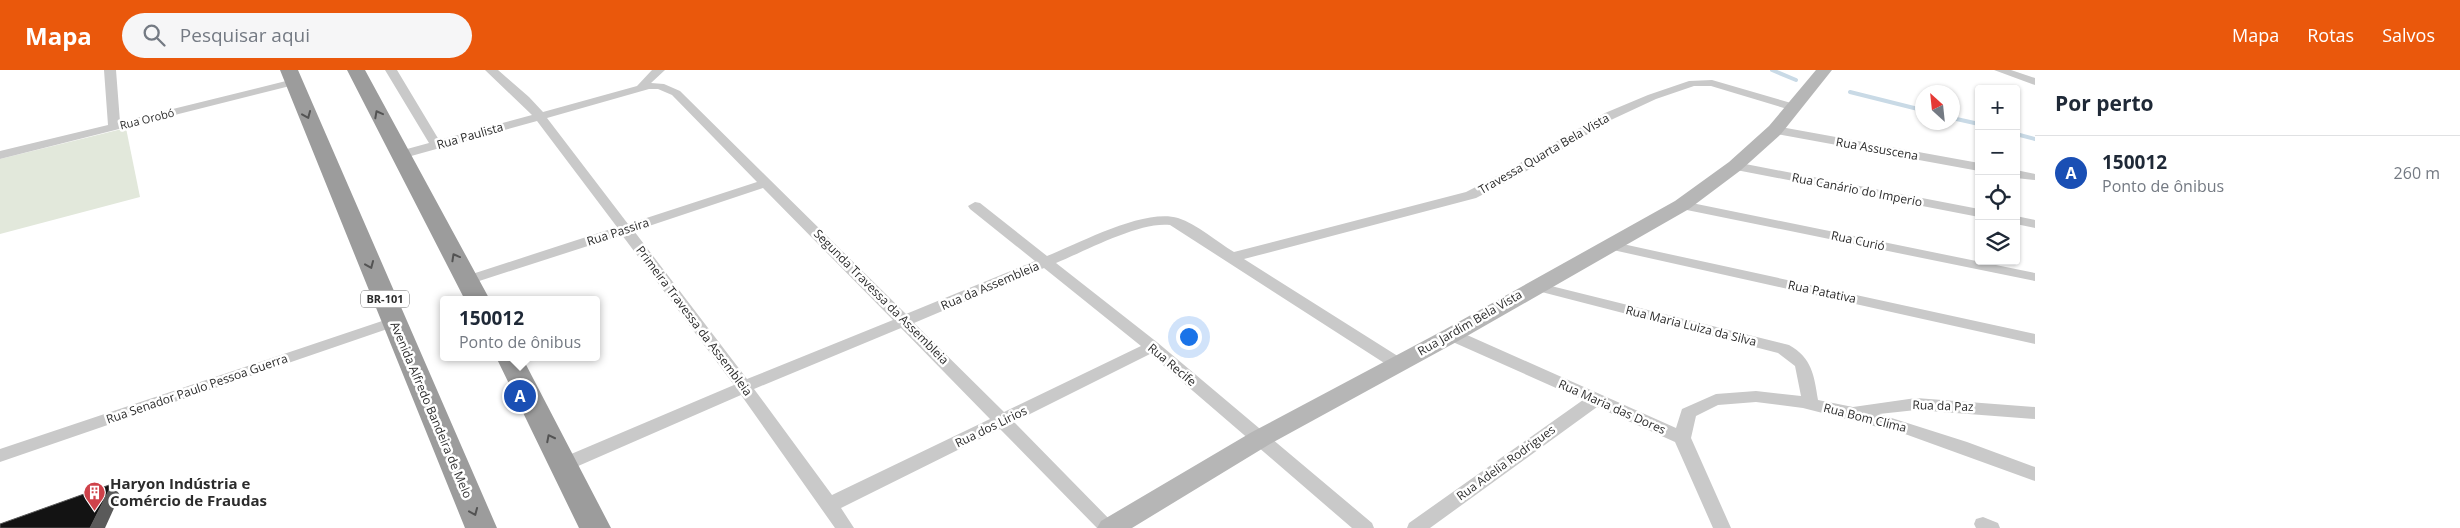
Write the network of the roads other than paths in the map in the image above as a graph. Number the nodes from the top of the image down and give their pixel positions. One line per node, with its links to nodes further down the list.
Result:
1 (110, 70): 13 (street)
2 (356, 70): 17 (highway, one-way to 2)
3 (391, 70): 15 (street)
4 (491, 70): 12 (street, Primeira Travessa da Assembleia)
5 (660, 70): 10 (street)
6 (1824, 70): 11 (main road, Rua Jardim Bela Vista)
7 (2000, 70): 9 (street)
8 (291, 76): 13 (street, Rua Orobó); 36 (highway, Avenida Alfredo Bandeira de Melo / BR-101, one-way to 36)
9 (2035, 82)
10 (642, 87): 12 (street, Rua Paulista); 22 (street, Segunda Travessa da Assembleia)
11 (1794, 107): 14 (main road, Rua Jardim Bela Vista); 30 (street, Travessa Quarta Bela Vista)
12 (540, 116): 15 (street, Rua Paulista); 28 (street, Primeira Travessa da Assembleia)
13 (114, 127): 16 (street, Rua Orobó)
14 (1775, 130): 18 (main road, Rua Jardim Bela Vista); 19 (street, Rua Assuscena)
15 (436, 145): 17 (street, Rua Paulista)
16 (0, 155)
17 (400, 155): 33 (highway, one-way to 17)
18 (1735, 166): 23 (main road, Rua Jardim Bela Vista); 25 (street, Rua Canário do Imperio)
19 (1975, 166)
20 (2020, 174): 21 (street)
21 (2032, 176)
22 (767, 183): 28 (street, Rua Passira); 37 (street, Segunda Travessa da Assembleia)
23 (1682, 205): 29 (main road, Rua Jardim Bela Vista); 32 (street, Rua Curió)
24 (975, 206): 31 (street, Rua Recife)
25 (1975, 212)
26 (2020, 221): 27 (street)
27 (2035, 224)
28 (626, 230): 33 (street, Rua Passira); 43 (street, Primeira Travessa da Assembleia)
29 (1609, 245): 34 (main road, Rua Jardim Bela Vista); 39 (street, Rua Patativa)
30 (1233, 258): 31 (street, Rua da Assembleia); 42 (street, Rua da Assembleia)
31 (1045, 263): 37 (street, Rua da Assembleia); 40 (street, Rua Recife)
32 (2035, 277)
33 (468, 280): 35 (highway)
34 (1535, 286): 38 (main road, Rua Jardim Bela Vista); 45 (street, Rua Maria Luiza da Silva)
35 (476, 296)
36 (394, 322): 51 (street, Rua Senador Paulo Pessoa Guerra); 55 (highway, Avenida Alfredo Bandeira de Melo / BR-101, one-way to 55)
37 (905, 322): 43 (street, Rua da Assembleia); 48 (street, Segunda Travessa da Assembleia)
38 (1452, 335): 42 (main road, Rua Jardim Bela Vista); 44 (street, Rua Maria das Dores)
39 (2035, 339)
40 (1152, 347): 48 (street, Rua dos Lirios); 49 (street, Rua Recife)
41 (510, 361): 52 (highway, one-way to 41)
42 (1398, 364): 49 (main road, Rua Jardim Bela Vista)
43 (744, 387): 52 (street, Rua da Assembleia); 54 (street, Primeira Travessa da Assembleia)
44 (1596, 399): 50 (street, Rua Maria das Dores); 60 (street, Rua Adelia Rodrigues)
45 (1810, 405): 46 (street, Rua Bom Clima); 50 (street, Rua Bom Clima)
46 (1852, 412): 47 (street, Rua da Paz); 53 (street, Rua Bom Clima)
47 (2035, 413)
48 (1004, 421): 54 (street, Rua dos Lirios); 58 (street, Segunda Travessa da Assembleia)
49 (1261, 438): 58 (main road, Rua Jardim Bela Vista); 59 (street, Rua Recife)
50 (1682, 438): 61 (street, Rua Maria das Dores)
51 (0, 456)
52 (563, 465): 56 (highway)
53 (2035, 474)
54 (829, 506): 57 (street, Primeira Travessa da Assembleia)
55 (480, 528)
56 (595, 528)
57 (846, 528)
58 (1110, 528)
59 (1365, 528)
60 (1416, 528)
61 (1721, 528)

